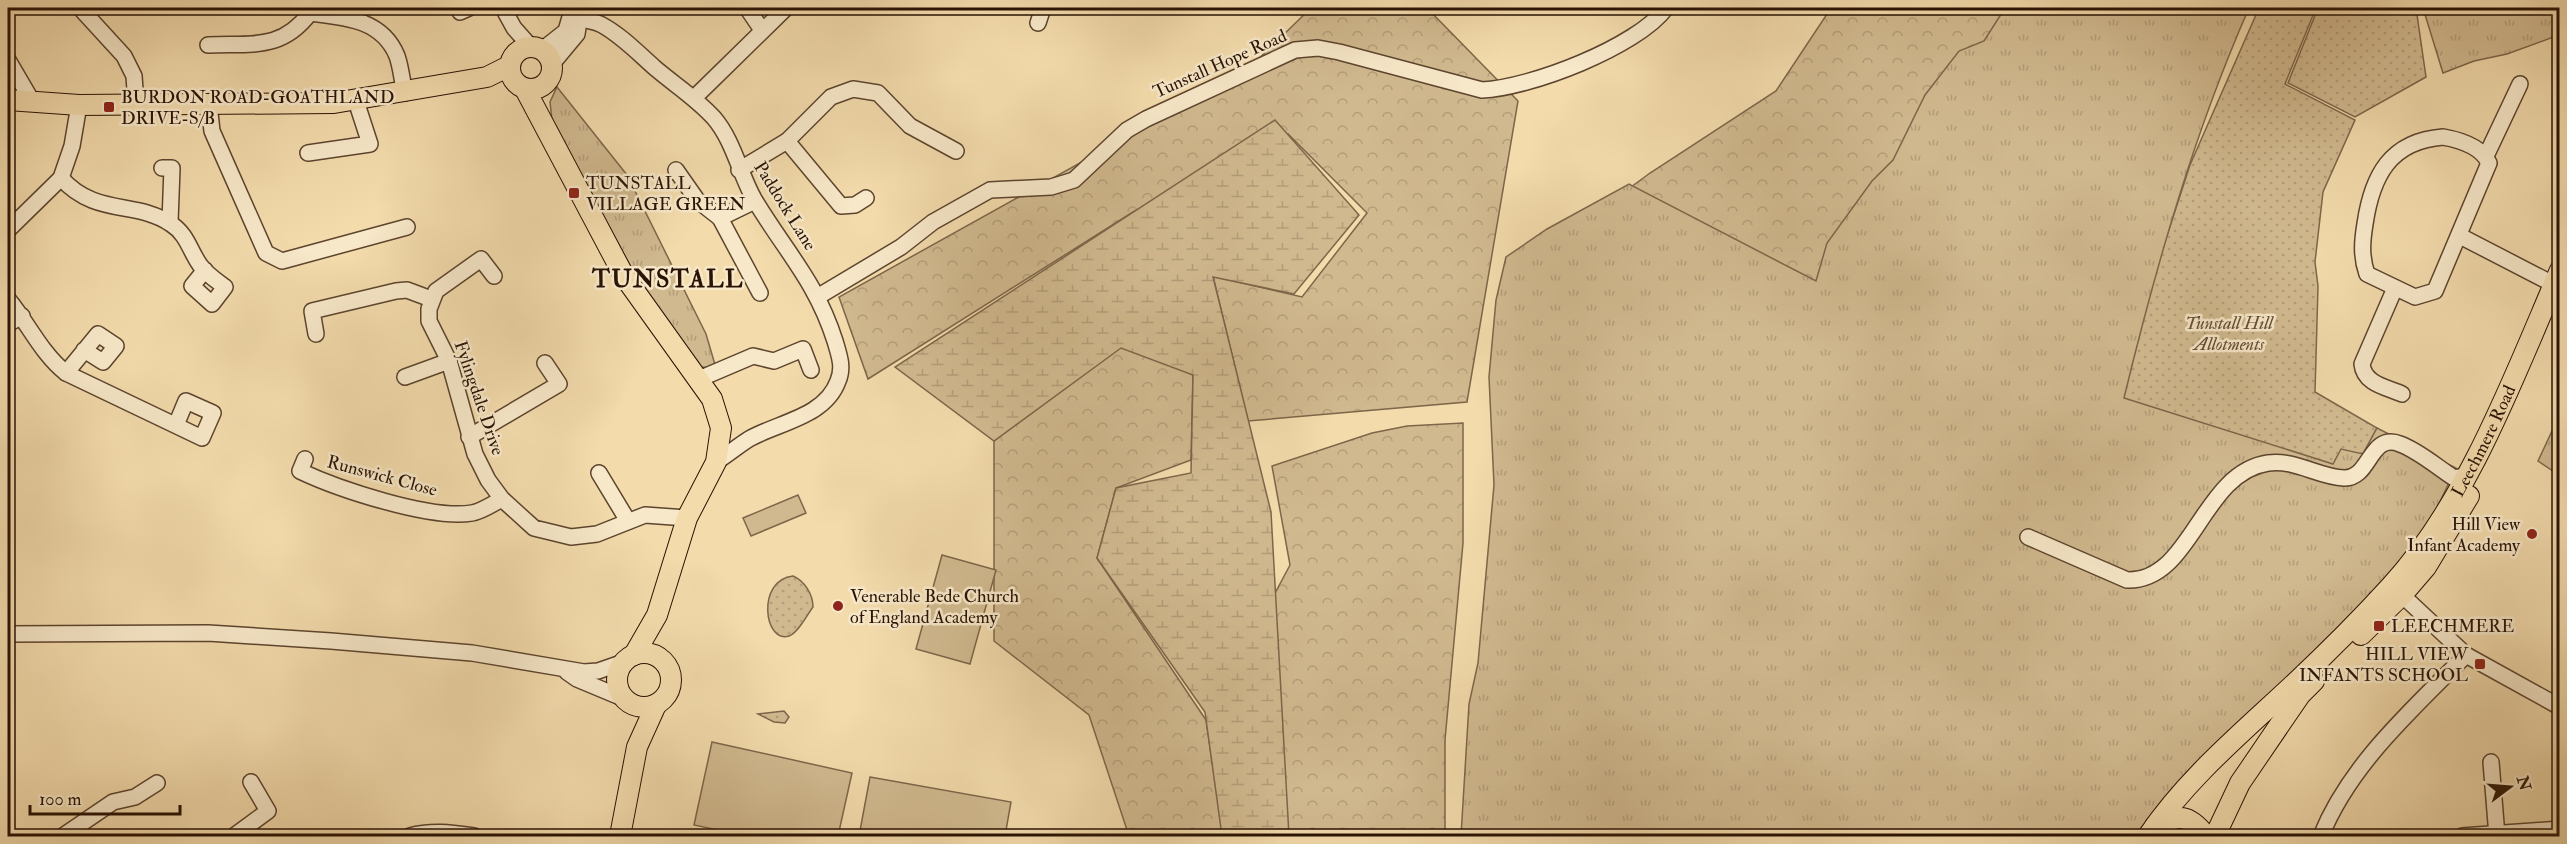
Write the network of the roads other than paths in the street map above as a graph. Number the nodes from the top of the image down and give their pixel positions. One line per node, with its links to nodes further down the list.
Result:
1 (80, 8): 20 (street)
2 (503, 8): 13 (street)
3 (747, 8): 10 (street)
4 (786, 8): 10 (street)
5 (1043, 8): 9 (street)
6 (1666, 8): 42 (street, Tunstall Hope Road)
7 (307, 10): 11 (street); 15 (street)
8 (576, 13): 13 (street); 16 (street, Paddock Lane)
9 (1038, 23)
10 (762, 30): 16 (street)
11 (208, 45)
12 (8, 60): 18 (street)
13 (529, 67): 15 (main road); 55 (main road)
14 (2520, 84): 26 (street)
15 (405, 93): 19 (main road)
16 (694, 98): 29 (street, Paddock Lane)
17 (8, 100): 18 (main road)
18 (32, 101): 22 (main road)
19 (356, 101): 21 (main road); 25 (street)
20 (136, 104): 21 (main road); 22 (main road)
21 (209, 104): 35 (street)
22 (79, 105): 30 (street)
23 (787, 141): 24 (street); 29 (street); 31 (street)
24 (956, 151)
25 (308, 153)
26 (2486, 156): 37 (street); 40 (street)
27 (162, 168): 34 (street)
28 (676, 170): 33 (street)
29 (739, 170): 32 (street, Paddock Lane)
30 (61, 178): 34 (street); 36 (street)
31 (866, 198)
32 (755, 201): 33 (street); 42 (street, Paddock Lane)
33 (720, 218): 41 (street)
34 (170, 222): 45 (street)
35 (407, 227)
36 (8, 230)
37 (2460, 236): 39 (street); 40 (street)
38 (494, 276): 44 (street)
39 (2558, 286): 64 (main road, Leechmere Road); 69 (main road, Leechmere Road)
40 (2395, 288): 56 (street)
41 (760, 293)
42 (819, 296): 60 (street, Paddock Lane)
43 (8, 299): 46 (street)
44 (431, 299): 48 (street); 50 (street, Fylingdale Drive)
45 (212, 304)
46 (22, 316): 47 (street); 53 (street)
47 (8, 324)
48 (316, 334)
49 (84, 350): 53 (street)
50 (449, 361): 54 (street); 58 (street, Fylingdale Drive)
51 (545, 363): 58 (street)
52 (812, 370): 55 (street)
53 (66, 373): 57 (street)
54 (405, 377)
55 (699, 379): 59 (main road)
56 (2402, 394)
57 (176, 425)
58 (469, 437): 65 (street, Fylingdale Drive)
59 (721, 437): 60 (street, Paddock Lane); 62 (main road)
60 (750, 439): 62 (street, Paddock Lane)
61 (305, 459): 65 (street, Runswick Close)
62 (716, 462): 66 (main road)
63 (599, 473): 67 (street)
64 (2468, 475): 68 (street); 69 (main road, Leechmere Road)
65 (502, 499): 67 (street, Fylingdale Drive)
66 (687, 518): 67 (street, Fylingdale Drive); 70 (main road)
67 (628, 521)
68 (2028, 537)
69 (2397, 591): 72 (street); 84 (main road, Leechmere Road); 92 (main road, Leechmere Road)
70 (657, 615): 73 (main road); 74 (main road)
71 (8, 634): 75 (street)
72 (2466, 655): 78 (street); 93 (street)
73 (659, 657): 74 (main road); 77 (main road)
74 (629, 658): 75 (street); 76 (main road)
75 (564, 670): 76 (street)
76 (627, 701): 77 (main road); 79 (main road)
77 (657, 705): 79 (main road)
78 (2559, 707)
79 (637, 747): 90 (main road)
80 (2491, 762): 85 (street)
81 (251, 782): 87 (street)
82 (157, 783): 86 (street)
83 (2559, 829): 85 (street)
84 (2151, 831): 91 (main road, Leechmere Road)
85 (2497, 835): 94 (street)
86 (63, 837)
87 (234, 837)
88 (410, 837): 89 (street)
89 (474, 837)
90 (620, 837)
91 (2206, 837)
92 (2215, 837)
93 (2321, 837)
94 (2462, 837)

